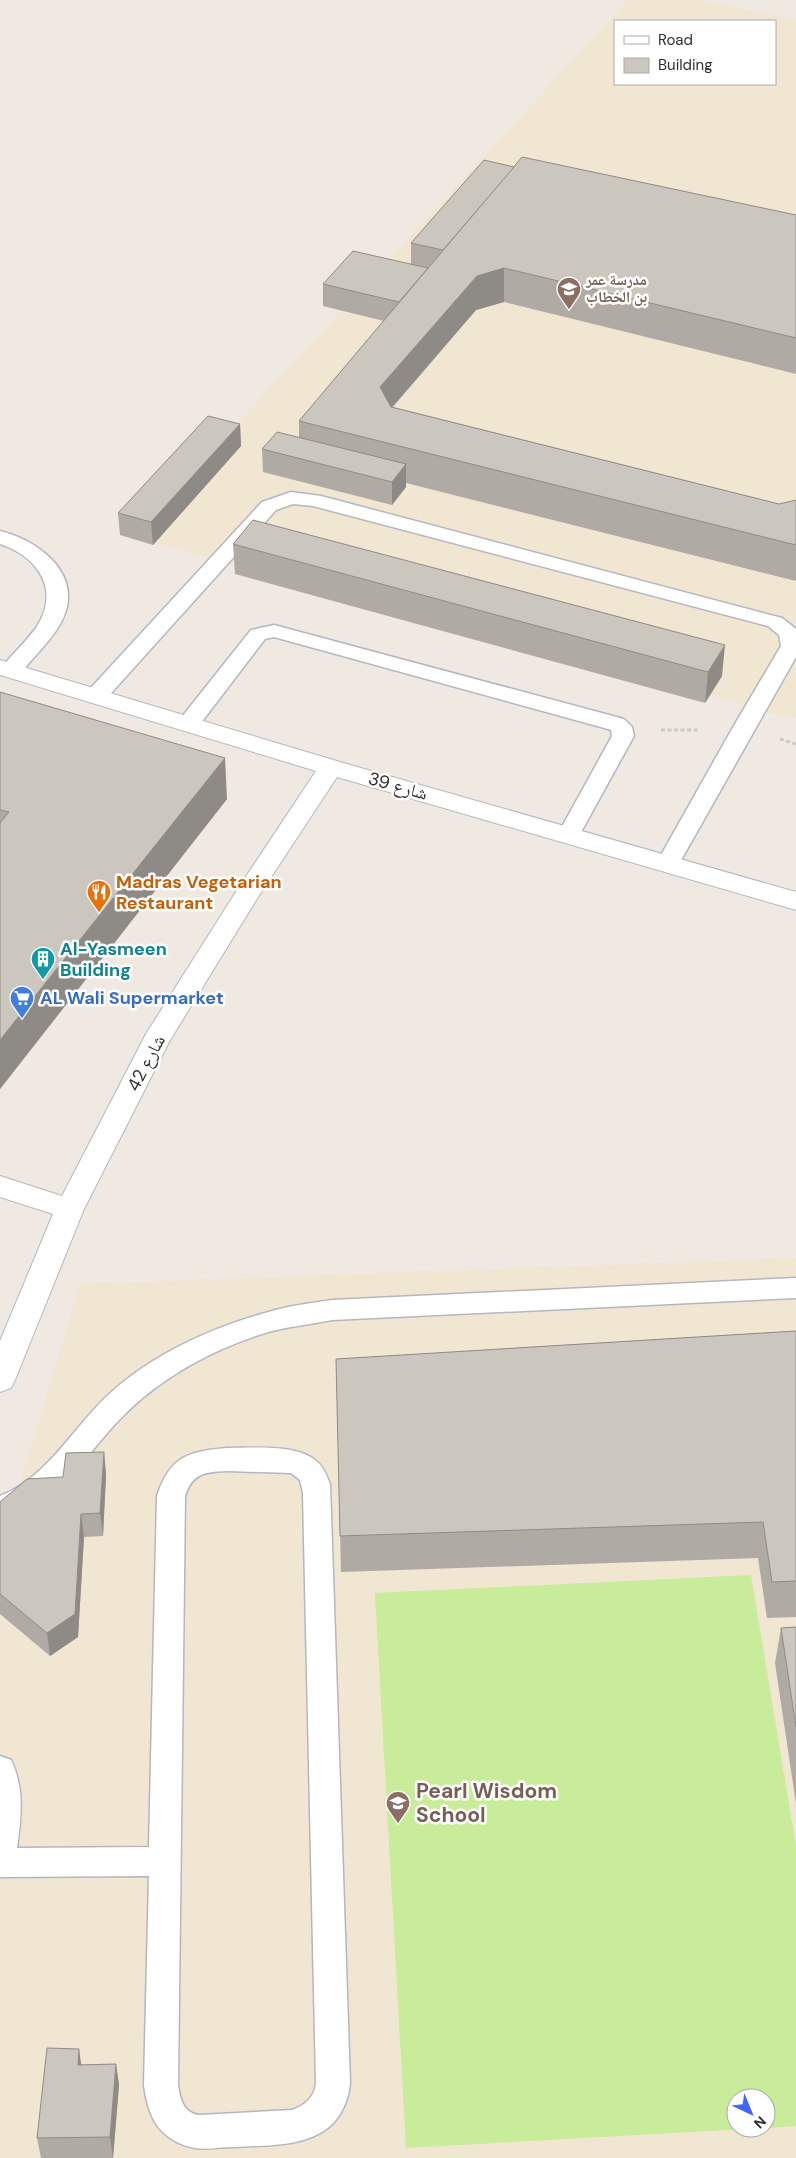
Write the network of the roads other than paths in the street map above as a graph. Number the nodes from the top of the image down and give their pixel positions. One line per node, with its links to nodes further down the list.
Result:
1 (0, 537): 2 (lane)
2 (5, 669): 3 (street, شارع 39)
3 (96, 696): 4 (street, شارع 39); 7 (lane)
4 (189, 723): 5 (street, شارع 39); 6 (lane)
5 (331, 767): 6 (street, شارع 39); 10 (street, شارع 42)
6 (569, 834): 7 (street, شارع 39)
7 (668, 864): 8 (street, شارع 39)
8 (796, 901)
9 (0, 1186): 10 (street)
10 (70, 1209): 12 (street, شارع 42)
11 (796, 1288): 13 (lane)
12 (0, 1380)
13 (0, 1508)
14 (0, 1770): 15 (lane)
15 (0, 1858)
16 (165, 1861): 16 (lane); 17 (lane)
17 (0, 1863)

